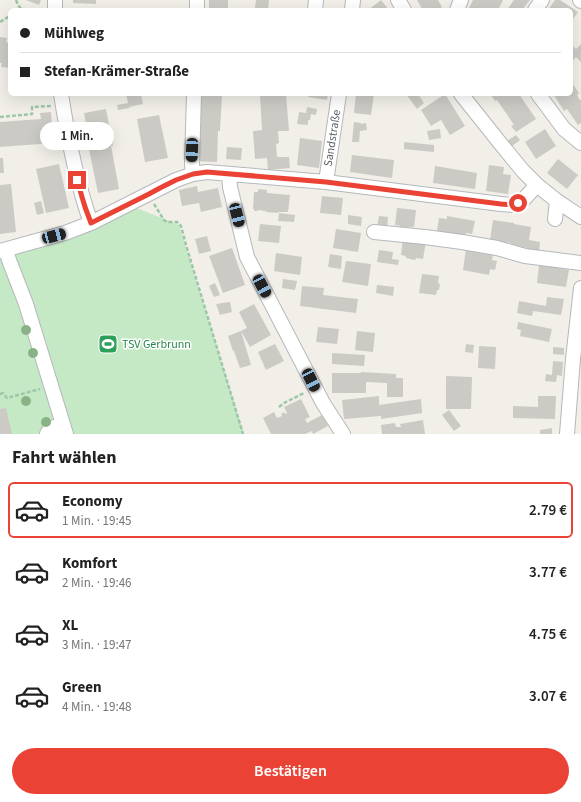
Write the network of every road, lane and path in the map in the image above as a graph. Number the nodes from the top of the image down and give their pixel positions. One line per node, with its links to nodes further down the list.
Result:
1 (194, 96): 8 (street)
2 (339, 96): 10 (street, Sandstraße)
3 (539, 96): 7 (street)
4 (468, 97): 11 (street)
5 (62, 100): 6 (path); 16 (street)
6 (0, 117)
7 (581, 143)
8 (193, 174): 9 (street); 12 (street)
9 (230, 174): 10 (street); 23 (street)
10 (326, 182): 11 (street)
11 (537, 185): 13 (street)
12 (149, 194): 16 (street); 28 (path)
13 (558, 201): 14 (street); 15 (street)
14 (581, 217)
15 (555, 219)
16 (91, 223): 18 (street)
17 (374, 232): 19 (street)
18 (3, 251): 22 (street)
19 (581, 263)
20 (581, 288): 21 (street)
21 (576, 385): 30 (street)
22 (51, 386): 24 (path); 26 (street)
23 (315, 388): 25 (path); 29 (street)
24 (0, 394)
25 (279, 407)
26 (64, 428): 27 (street)
27 (47, 434)
28 (243, 434)
29 (343, 434)
30 (567, 434)

